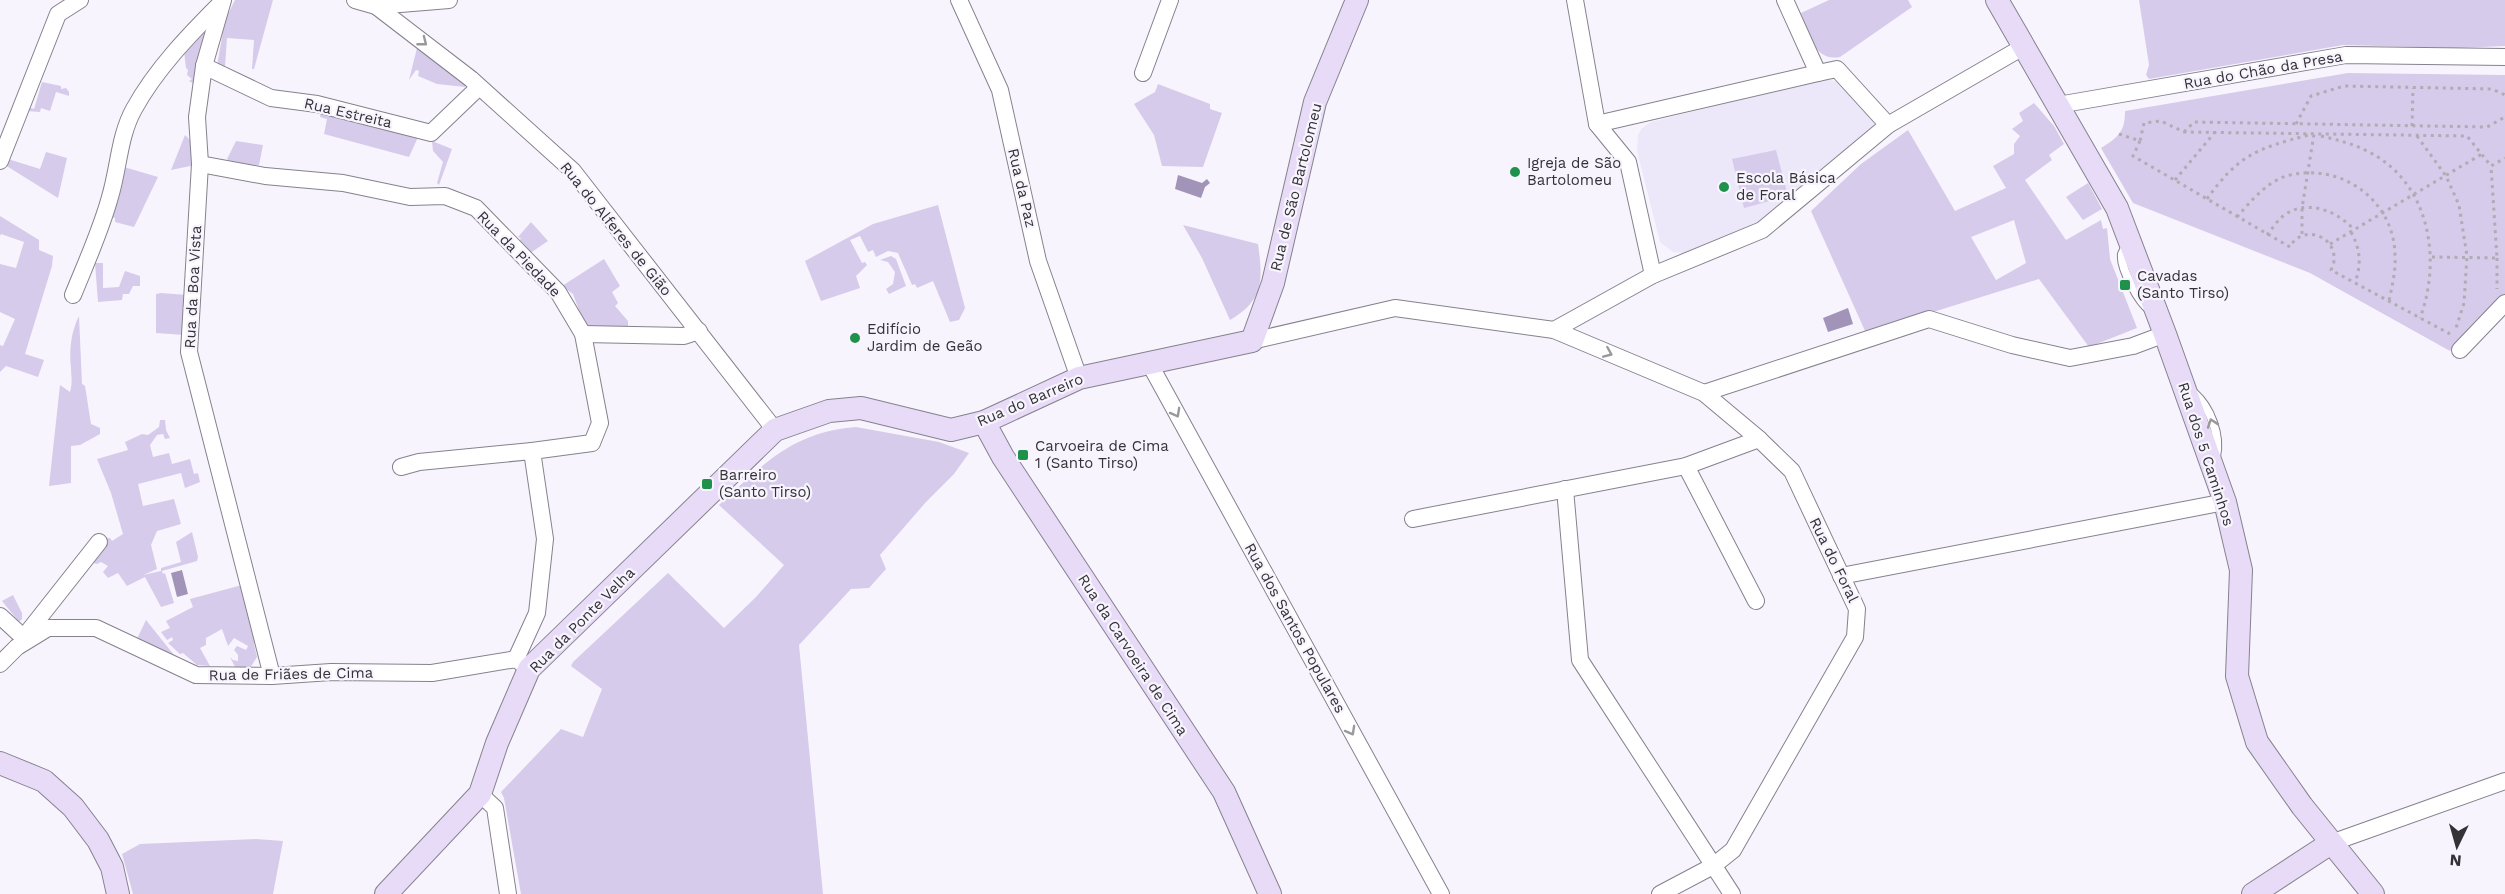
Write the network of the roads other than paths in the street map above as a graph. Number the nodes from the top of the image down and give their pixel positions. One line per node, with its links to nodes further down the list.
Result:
1 (80, 0): 21 (street)
2 (223, 0): 14 (street, Rua da Boa Vista); 24 (street)
3 (355, 0): 11 (street)
4 (449, 0): 11 (street)
5 (959, 0): 33 (street, Rua da Paz)
6 (1170, 0): 15 (street)
7 (1357, 0): 30 (street, Rua de São Bartolomeu)
8 (1575, 0): 19 (street)
9 (1785, 0): 16 (street)
10 (1997, 0): 12 (street, Rua dos 5 Caminhos)
11 (376, 6): 17 (street, Rua do Alferes de Gião, one-way to 17)
12 (2023, 47): 18 (street, Rua dos 5 Caminhos); 20 (street)
13 (2505, 57): 18 (street, Rua do Chão da Presa)
14 (204, 66): 17 (street, Rua Estreita); 22 (street, Rua da Boa Vista)
15 (1143, 73)
16 (1818, 73): 19 (street); 20 (street)
17 (479, 87): 27 (street, Rua do Alferes de Gião)
18 (2058, 105): 29 (street, Rua dos 5 Caminhos)
19 (1597, 124): 23 (street)
20 (1888, 125): 23 (street)
21 (0, 161)
22 (200, 164): 28 (street, Rua da Piedade); 51 (street, Rua da Boa Vista)
23 (1653, 275): 26 (street)
24 (73, 296)
25 (2505, 303): 31 (street)
26 (1554, 330): 30 (street, Rua do Foral); 34 (street, Rua do Foral, one-way to 34)
27 (699, 331): 28 (street); 36 (street, Rua do Alferes de Gião)
28 (583, 334): 38 (street, Rua da Piedade)
29 (2165, 334): 34 (street); 42 (street, Rua dos 5 Caminhos)
30 (1252, 341): 32 (street, Rua do Barreiro)
31 (2460, 350)
32 (1148, 362): 33 (street, Rua do Barreiro); 61 (street, Rua dos Santos Populares, one-way to 61)
33 (1079, 378): 35 (street, Rua do Barreiro)
34 (1704, 393): 37 (street, Rua do Foral)
35 (984, 422): 36 (street, Rua do Barreiro); 60 (street, Rua da Carvoeira de Cima)
36 (775, 430): 50 (street, Rua da Ponte Velha)
37 (1759, 439): 39 (street); 45 (street, Rua do Foral)
38 (532, 452): 40 (street); 50 (street)
39 (1686, 466): 41 (street); 46 (street)
40 (401, 467)
41 (1564, 489): 43 (street); 56 (street)
42 (2225, 502): 45 (street); 55 (street, Rua dos 5 Caminhos)
43 (1413, 519)
44 (99, 542): 48 (street)
45 (1841, 576): 56 (street, Rua do Foral)
46 (1756, 601)
47 (0, 616): 48 (street)
48 (20, 642): 49 (street, Rua de Friães de Cima); 51 (street, Rua de Friães de Cima)
49 (0, 664)
50 (523, 664): 51 (street, Rua de Friães de Cima); 54 (street, Rua da Ponte Velha)
51 (272, 676)
52 (0, 763): 57 (street)
53 (2505, 781): 55 (street)
54 (480, 794): 58 (street, Rua da Ponte Velha); 59 (street)
55 (2331, 843): 64 (street); 65 (street, Rua dos 5 Caminhos)
56 (1713, 866): 62 (street, Rua do Foral); 63 (street)
57 (118, 894)
58 (386, 894)
59 (508, 894)
60 (1270, 894)
61 (1441, 894)
62 (1660, 894)
63 (1732, 894)
64 (2253, 894)
65 (2373, 894)

